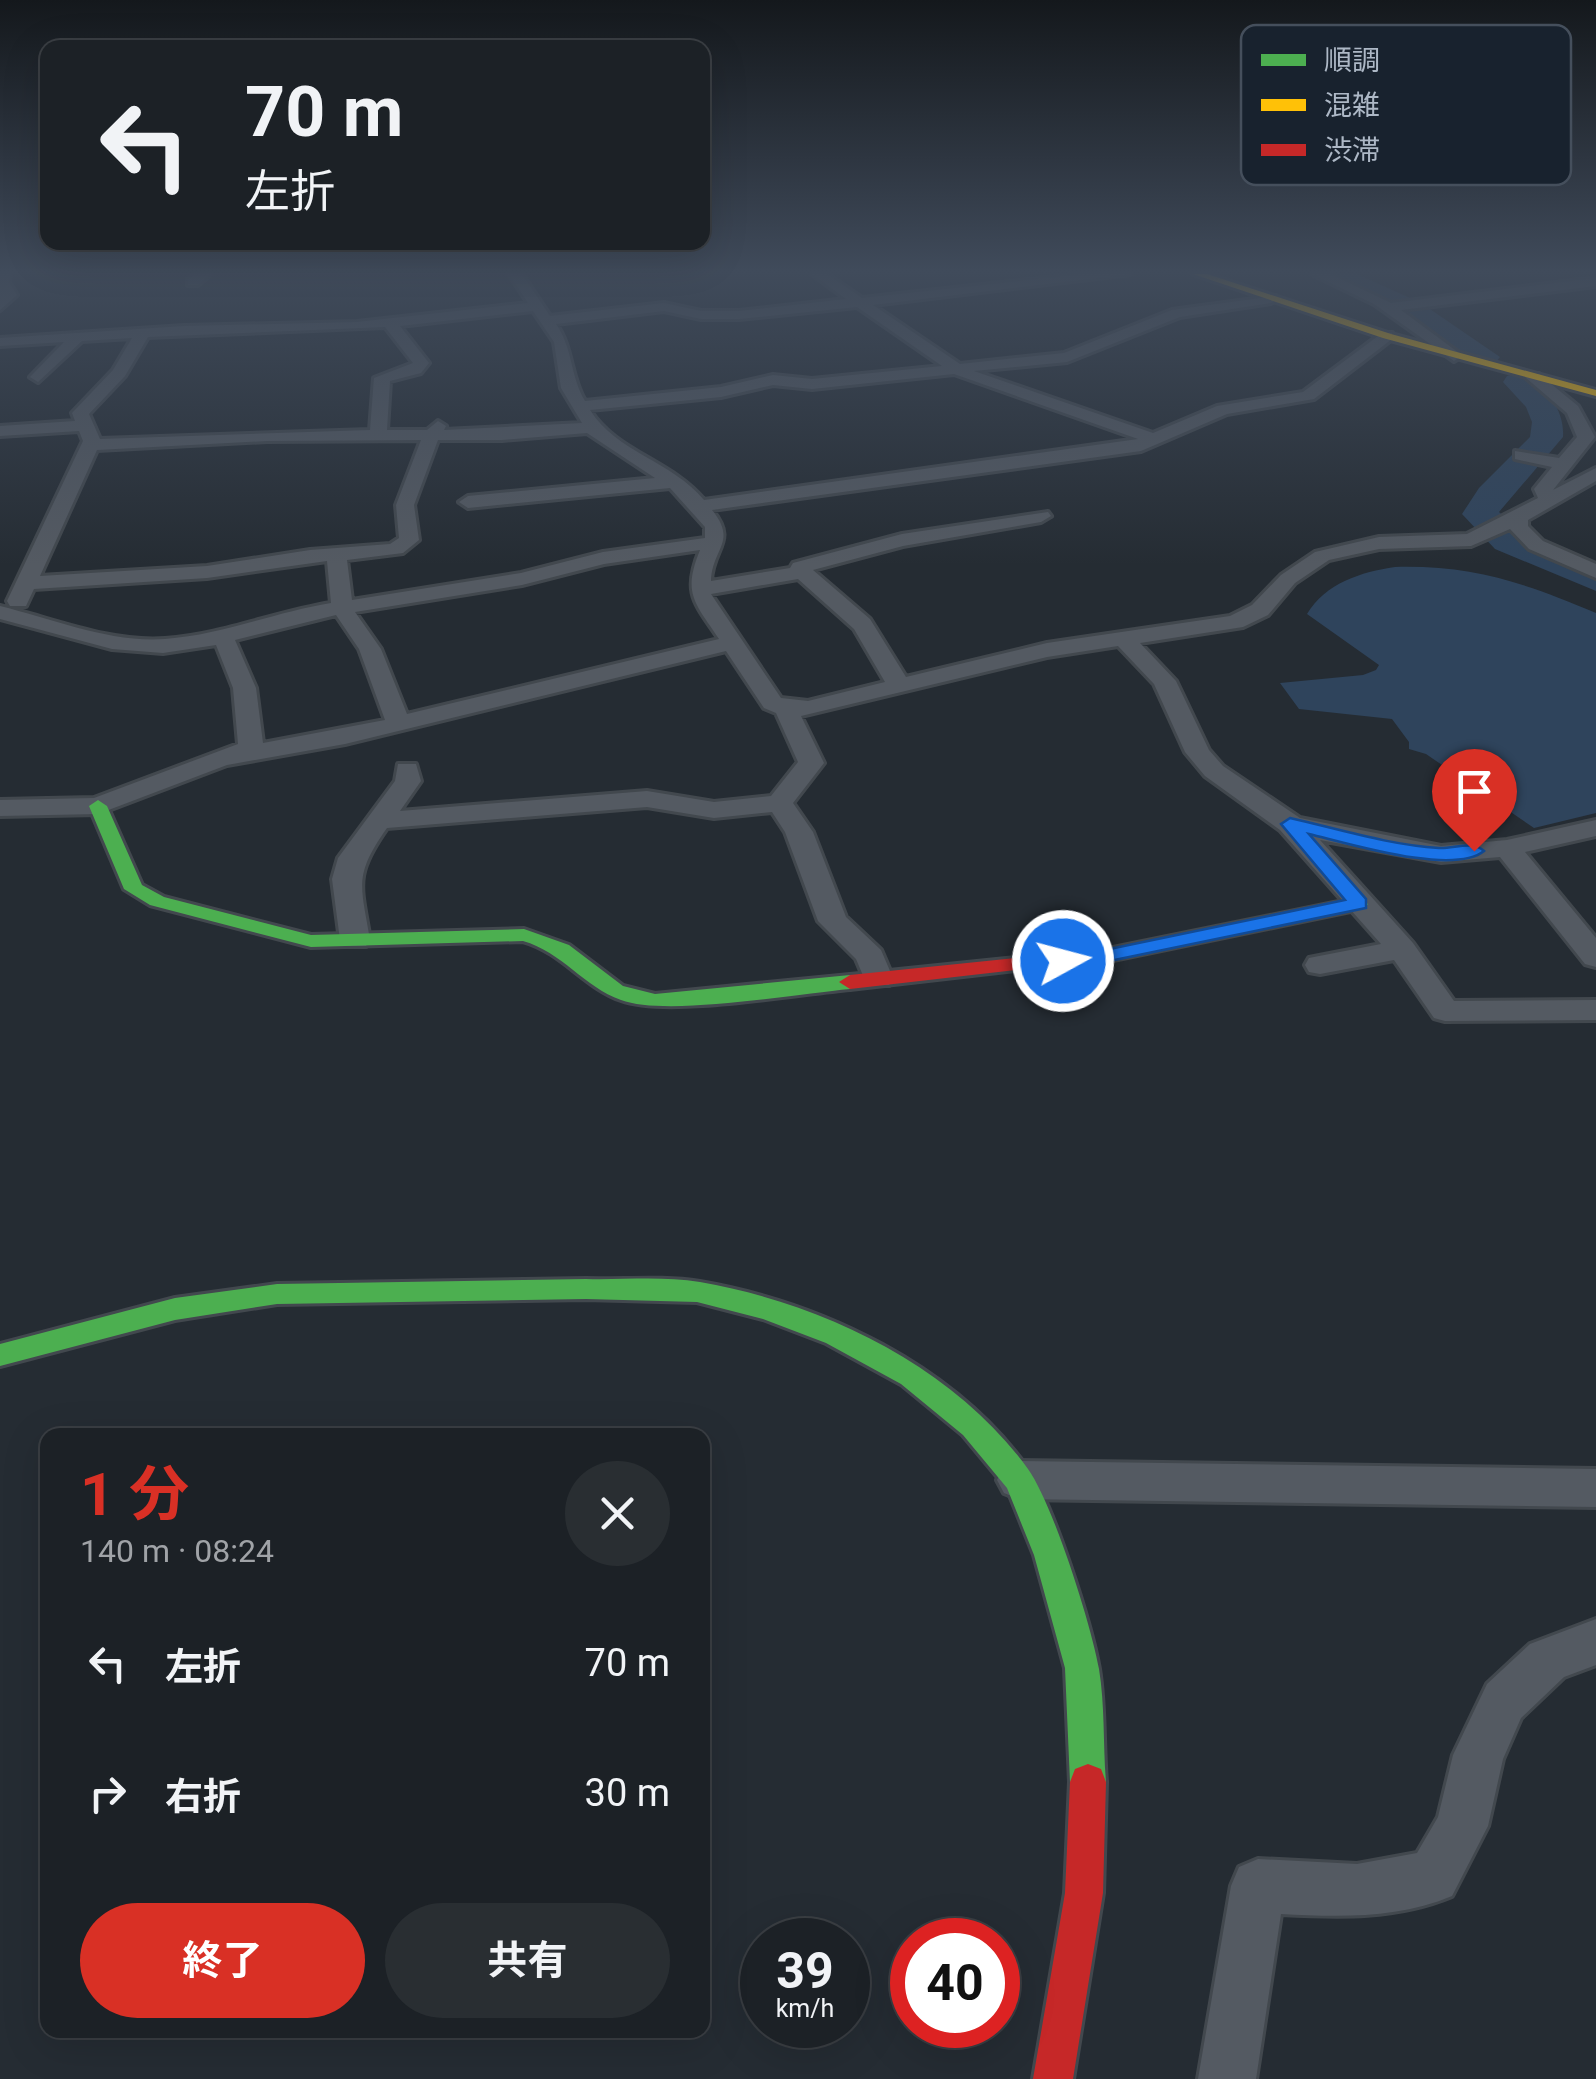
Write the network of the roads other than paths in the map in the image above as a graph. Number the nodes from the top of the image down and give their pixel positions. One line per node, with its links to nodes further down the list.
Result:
1 (44, 371): 10 (street)
2 (120, 371): 17 (street)
3 (412, 371): 16 (street)
4 (566, 371): 12 (street)
5 (938, 371): 12 (street)
6 (964, 371): 18 (street)
7 (1341, 371): 18 (street)
8 (1513, 371): 9 (street)
9 (1532, 376): 11 (street); 20 (street)
10 (38, 377)
11 (1596, 393)
12 (581, 406): 13 (street)
13 (594, 427): 14 (street); 22 (street)
14 (434, 430): 16 (street); 29 (street)
15 (0, 431): 17 (street)
16 (378, 434): 17 (street)
17 (87, 436): 32 (street)
18 (1154, 439): 24 (street)
19 (1521, 455): 20 (street)
20 (1562, 464): 23 (street)
21 (1596, 473): 23 (street)
22 (675, 482): 24 (street); 27 (street)
23 (1548, 499): 26 (street)
24 (700, 506): 28 (street)
25 (1041, 516): 30 (street)
26 (1512, 520): 31 (street); 37 (street)
27 (474, 522)
28 (710, 543): 33 (street); 34 (street)
29 (336, 555): 32 (street); 34 (street)
30 (802, 572): 33 (street); 39 (street)
31 (1596, 572)
32 (26, 583): 35 (street)
33 (700, 590): 38 (street)
34 (342, 608): 36 (street); 41 (street)
35 (5, 615): 36 (street)
36 (222, 637): 42 (street)
37 (1123, 638): 39 (street); 48 (street)
38 (732, 643): 40 (street); 41 (street)
39 (898, 684): 40 (street)
40 (786, 709): 44 (street)
41 (400, 724): 42 (street)
42 (244, 753): 45 (street)
43 (407, 770): 47 (street)
44 (779, 803): 47 (street); 56 (street)
45 (98, 806): 46 (street); 52 (street)
46 (0, 808)
47 (376, 821): 52 (street)
48 (1290, 824): 50 (street); 51 (street)
49 (1596, 828): 50 (street)
50 (1507, 848): 54 (street)
51 (1358, 904): 53 (street); 56 (street)
52 (355, 940): 56 (street)
53 (1402, 949): 55 (street); 57 (street)
54 (1596, 958)
55 (1320, 966)
56 (878, 978)
57 (1596, 1010)
58 (0, 1356): 59 (street)
59 (1018, 1480): 60 (street); 62 (street)
60 (1596, 1488)
61 (1596, 1642): 63 (street)
62 (1052, 2079)
63 (1227, 2079)

